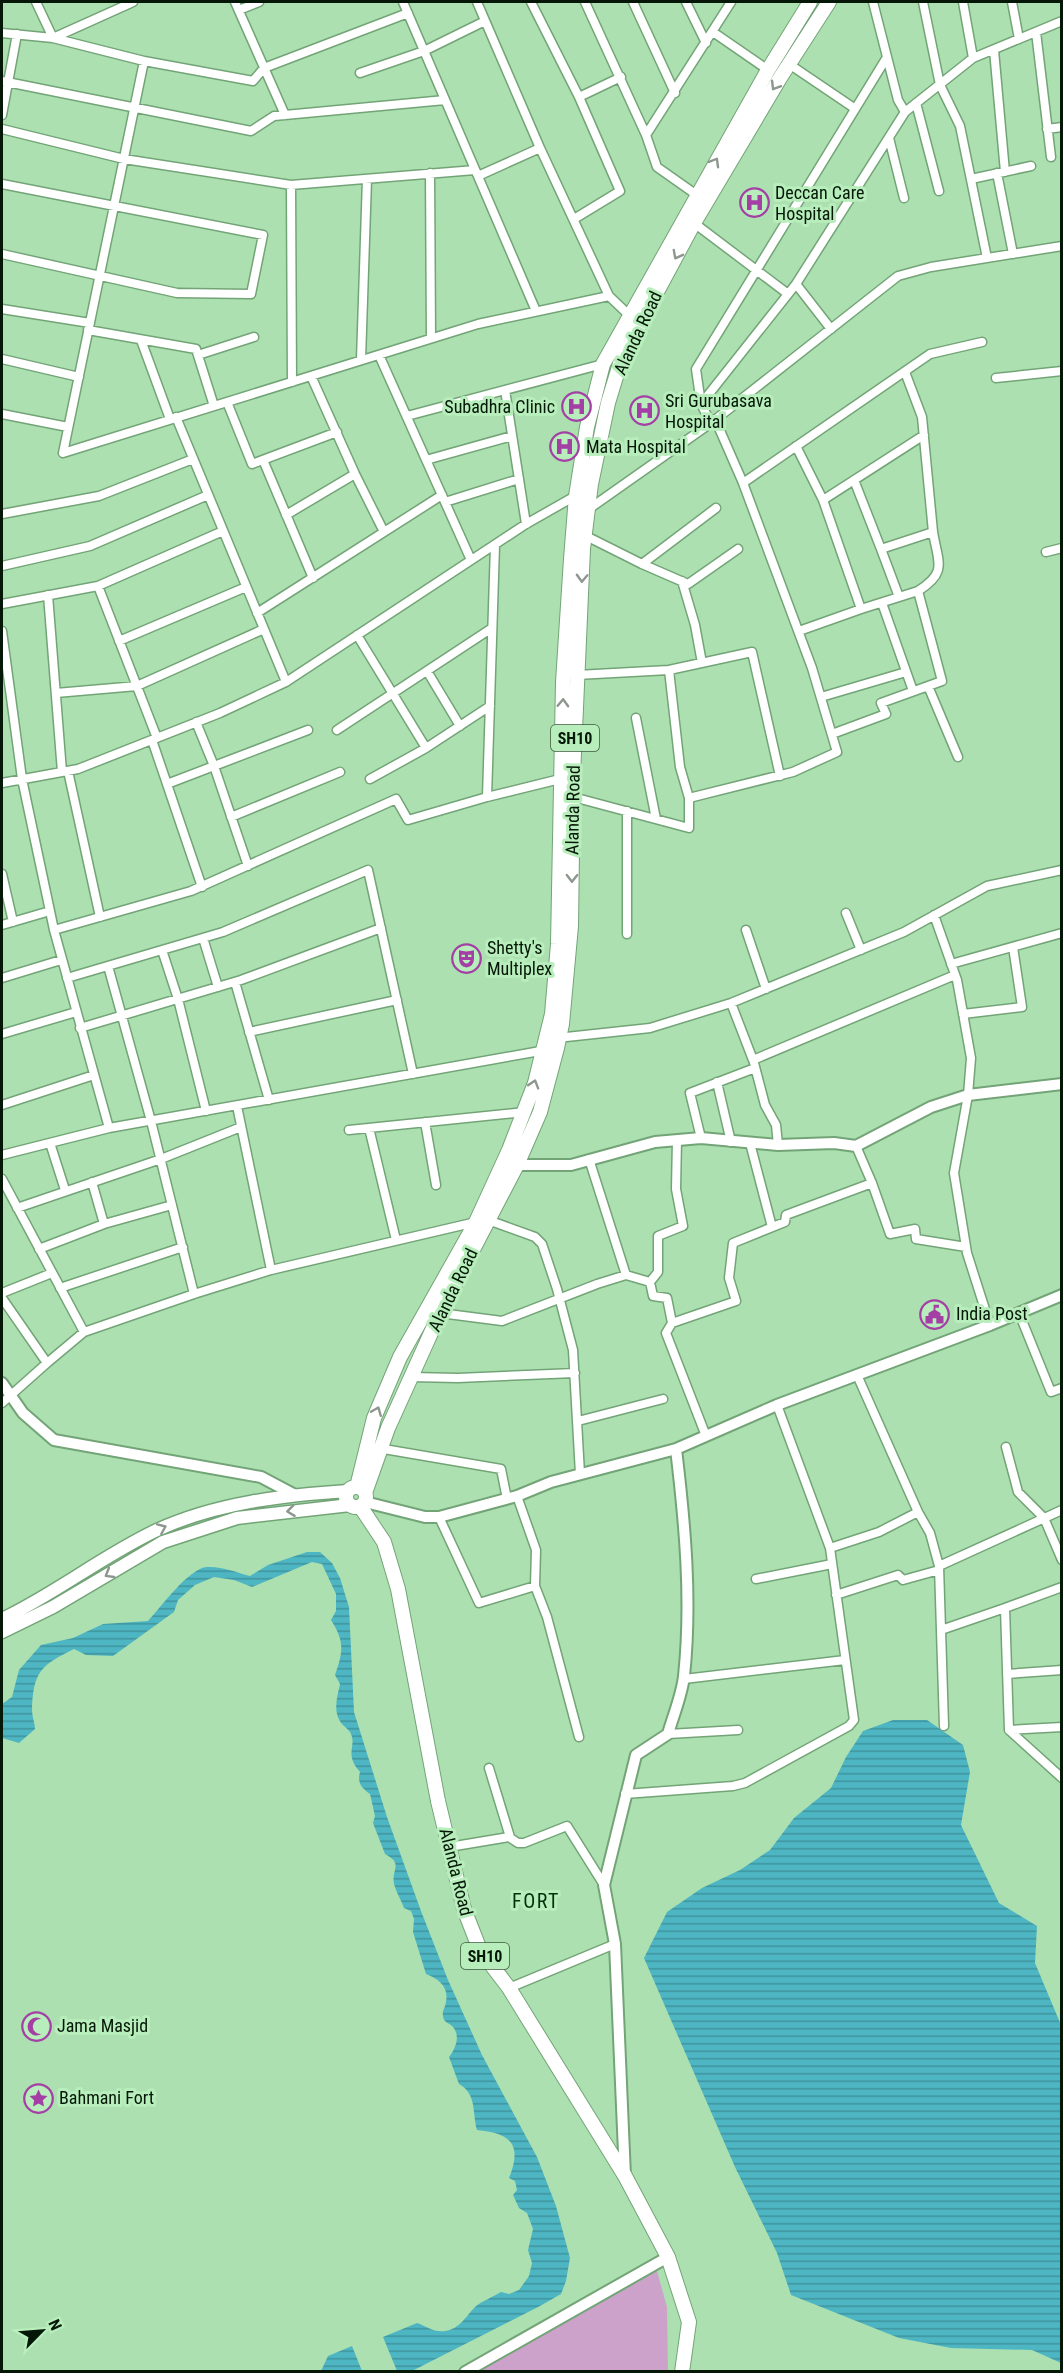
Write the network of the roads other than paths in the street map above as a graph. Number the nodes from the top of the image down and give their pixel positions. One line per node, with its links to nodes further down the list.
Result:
1 (36, 2): 28 (street)
2 (133, 2): 28 (street)
3 (235, 2): 19 (street)
4 (259, 2): 19 (street)
5 (403, 2): 21 (street)
6 (477, 2): 22 (street)
7 (531, 2): 44 (street)
8 (585, 2): 40 (street)
9 (633, 2): 43 (street)
10 (686, 2): 30 (street)
11 (721, 2): 20 (street)
12 (732, 2): 20 (street)
13 (810, 2): 38 (main road, Alanda Road / SH10)
14 (829, 2): 36 (main road, Alanda Road / SH10)
15 (873, 2): 33 (street)
16 (923, 2): 42 (street)
17 (963, 2): 34 (street)
18 (1012, 2): 29 (street)
19 (239, 10): 37 (street)
20 (725, 12): 24 (street)
21 (408, 13): 32 (street); 37 (street)
22 (485, 21): 32 (street); 57 (street)
23 (1062, 21): 25 (street)
24 (713, 32): 30 (street); 38 (street)
25 (1036, 32): 29 (street); 54 (street)
26 (2, 33): 27 (street)
27 (17, 34): 28 (street); 41 (street)
28 (53, 38): 35 (street)
29 (1020, 39): 31 (street)
30 (706, 43): 43 (street)
31 (994, 50): 34 (street); 62 (street)
32 (424, 51): 39 (street); 45 (street)
33 (887, 57): 47 (street); 49 (street)
34 (974, 58): 42 (street)
35 (144, 62): 37 (street); 48 (street)
36 (789, 64): 47 (street); 69 (main road, Alanda Road / SH10, one-way to 69)
37 (264, 68): 51 (street)
38 (768, 70): 69 (main road, Alanda Road / SH10, one-way to 38)
39 (360, 73)
40 (621, 77): 44 (street); 55 (street)
41 (5, 82): 48 (street); 50 (street)
42 (940, 85): 46 (street); 65 (street)
43 (675, 93): 55 (street)
44 (579, 98): 72 (street)
45 (445, 100): 51 (street); 61 (street)
46 (916, 103): 49 (street); 68 (street)
47 (854, 108): 78 (street)
48 (135, 109): 51 (street); 59 (street)
49 (905, 112): 56 (street)
50 (2, 115)
51 (285, 115)
52 (1062, 127): 54 (street)
53 (2, 129): 59 (street)
54 (1047, 129): 58 (street)
55 (646, 135): 69 (street)
56 (889, 138): 70 (street); 80 (street)
57 (540, 148): 61 (street); 72 (street)
58 (1051, 157)
59 (124, 159): 67 (street); 71 (street)
60 (1031, 166): 62 (street)
61 (477, 173): 63 (street); 84 (street)
62 (1001, 173): 65 (street); 76 (street)
63 (430, 174): 64 (street); 90 (street)
64 (367, 179): 67 (street); 96 (street)
65 (971, 179): 77 (street)
66 (2, 183): 71 (street)
67 (291, 185): 103 (street)
68 (939, 191)
69 (701, 198): 73 (main road, Alanda Road / SH10); 85 (main road, Alanda Road / SH10)
70 (904, 198)
71 (114, 207): 79 (street); 79 (street)
72 (574, 219): 82 (street)
73 (694, 223): 78 (street); 87 (main road, Alanda Road / SH10, one-way to 87)
74 (1062, 246): 76 (street)
75 (2, 254): 79 (street)
76 (1013, 254): 77 (street)
77 (987, 258): 88 (street)
78 (757, 269): 81 (street); 106 (street)
79 (100, 277): 86 (street)
80 (796, 284): 81 (street); 88 (street)
81 (788, 294): 106 (street)
82 (609, 296): 84 (street); 85 (street)
83 (2, 309): 86 (street)
84 (536, 311): 90 (street)
85 (630, 315): 87 (street); 97 (main road, Alanda Road / SH10)
86 (89, 327): 91 (street); 101 (street)
87 (636, 329): 124 (main road, Alanda Road / SH10)
88 (831, 329): 111 (street)
89 (254, 337): 93 (street)
90 (431, 338): 94 (street)
91 (141, 340): 93 (street); 110 (street)
92 (982, 342): 99 (street)
93 (198, 355): 107 (street)
94 (379, 355): 96 (street); 109 (street)
95 (2, 359): 101 (street)
96 (361, 360): 100 (street)
97 (603, 364): 104 (street); 126 (main road, Alanda Road / SH10)
98 (1062, 370): 102 (street)
99 (905, 372): 114 (street); 116 (street)
100 (311, 376): 103 (street); 113 (street)
101 (79, 377): 112 (street)
102 (996, 378)
103 (292, 382): 105 (street)
104 (505, 390): 109 (street); 115 (street)
105 (227, 402): 107 (street); 118 (street)
106 (701, 404): 111 (street)
107 (214, 406): 110 (street)
108 (2, 414): 112 (street)
109 (407, 416): 119 (street)
110 (173, 418): 112 (street); 117 (street)
111 (713, 421): 123 (street); 130 (street)
112 (68, 427)
113 (337, 432): 118 (street); 120 (street)
114 (924, 435): 122 (street); 137 (street)
115 (512, 436): 119 (street); 121 (street)
116 (796, 447): 123 (street); 128 (street)
117 (193, 459): 125 (street); 131 (street)
118 (263, 460): 132 (street)
119 (426, 460): 127 (street)
120 (355, 474): 132 (street); 136 (street)
121 (519, 479): 127 (street); 134 (street)
122 (854, 480): 128 (street); 142 (street)
123 (743, 483): 161 (street)
124 (591, 488): 126 (street); 130 (main road, Alanda Road / SH10)
125 (208, 495): 135 (street); 146 (street)
126 (576, 496): 133 (main road, Alanda Road / SH10); 134 (street)
127 (443, 499): 136 (street); 144 (street)
128 (823, 501): 156 (street)
129 (716, 508): 145 (street)
130 (588, 510): 133 (street); 138 (main road, Alanda Road / SH10)
131 (2, 514)
132 (286, 515): 147 (street)
133 (574, 518): 192 (main road, Alanda Road / SH10, one-way to 133)
134 (526, 524): 139 (street)
135 (223, 531): 149 (street); 150 (street)
136 (384, 532): 147 (street)
137 (933, 532): 142 (street); 151 (street)
138 (584, 535): 145 (street); 168 (main road, Alanda Road / SH10, one-way to 168)
139 (495, 545): 144 (street); 158 (street)
140 (1062, 548): 143 (street)
141 (738, 549): 148 (street)
142 (881, 549): 153 (street)
143 (1046, 552)
144 (471, 560): 162 (street)
145 (642, 564): 148 (street)
146 (2, 566)
147 (313, 578): 157 (street)
148 (682, 581): 164 (street)
149 (98, 586): 152 (street); 163 (street)
150 (246, 587): 157 (street); 163 (street)
151 (918, 591): 153 (street); 171 (street)
152 (48, 595): 155 (street); 173 (street)
153 (899, 597): 154 (street)
154 (882, 603): 156 (street); 167 (street)
155 (2, 604)
156 (861, 609): 161 (street)
157 (257, 613): 159 (street)
158 (492, 628): 166 (street); 176 (street)
159 (264, 629): 169 (street); 170 (street)
160 (2, 631): 190 (street)
161 (799, 631): 175 (street)
162 (357, 634): 169 (street); 174 (street)
163 (119, 641): 170 (street)
164 (702, 663): 165 (street); 189 (street)
165 (669, 670): 168 (street); 197 (street)
166 (427, 671): 174 (street); 179 (street)
167 (906, 672): 172 (street); 175 (street)
168 (578, 675): 195 (main road, Alanda Road / SH10)
169 (286, 682): 178 (street)
170 (137, 686): 173 (street); 183 (street)
171 (928, 686): 172 (street); 185 (street)
172 (913, 691): 182 (street)
173 (56, 693): 187 (street)
174 (393, 694): 181 (street); 184 (street)
175 (821, 697): 182 (street)
176 (490, 706): 179 (street); 196 (street)
177 (636, 718): 200 (street)
178 (196, 722): 183 (street); 186 (street)
179 (460, 726): 184 (street)
180 (308, 729): 186 (street)
181 (337, 730)
182 (832, 734): 189 (street)
183 (155, 739): 187 (street); 194 (street)
184 (426, 748): 191 (street)
185 (958, 757)
186 (214, 766): 194 (street); 199 (street)
187 (65, 772): 190 (street); 208 (street)
188 (340, 772): 199 (street)
189 (780, 776): 197 (street)
190 (22, 779): 193 (street); 205 (street)
191 (370, 779)
192 (560, 779): 196 (street); 223 (main road, Alanda Road / SH10)
193 (2, 783)
194 (167, 784): 204 (street)
195 (573, 796): 198 (street); 223 (main road, Alanda Road / SH10, one-way to 223)
196 (487, 797): 201 (street)
197 (689, 798): 200 (street)
198 (627, 811): 200 (street); 215 (street)
199 (231, 817): 201 (street)
200 (656, 819)
201 (248, 866): 204 (street)
202 (1062, 870): 207 (street)
203 (2, 874): 209 (street)
204 (202, 887): 208 (street)
205 (50, 911): 209 (street); 212 (street)
206 (846, 913): 219 (street)
207 (934, 915): 219 (street); 221 (street)
208 (100, 917): 212 (street)
209 (12, 922): 210 (street)
210 (2, 925)
211 (381, 928): 216 (street); 227 (street); 231 (street)
212 (54, 930): 220 (street)
213 (746, 930): 229 (street)
214 (1062, 933): 217 (street)
215 (627, 934)
216 (203, 938): 218 (street); 228 (street)
217 (1013, 947): 221 (street); 234 (street)
218 (162, 950): 222 (street); 230 (street)
219 (861, 950): 229 (street)
220 (61, 960): 225 (street); 226 (street)
221 (951, 964): 224 (street)
222 (108, 966): 226 (street); 235 (street)
223 (562, 973): 239 (main road, Alanda Road / SH10)
224 (955, 975): 234 (street); 240 (street)
225 (2, 978)
226 (66, 978): 233 (street)
227 (235, 982): 228 (street); 237 (street)
228 (218, 987): 230 (street)
229 (766, 989): 232 (street)
230 (178, 999): 235 (street); 249 (street)
231 (397, 1000): 237 (street); 241 (street)
232 (731, 1003): 239 (street); 240 (street)
233 (76, 1012): 236 (street); 238 (street)
234 (963, 1014): 245 (street)
235 (123, 1015): 236 (street); 251 (street)
236 (80, 1028): 242 (street)
237 (249, 1032): 246 (street)
238 (2, 1034)
239 (551, 1044): 241 (street); 250 (main road, Alanda Road / SH10, one-way to 239); 265 (main road, Alanda Road / SH10)
240 (754, 1064): 243 (street); 262 (street)
241 (413, 1074): 246 (street)
242 (94, 1075): 247 (street); 254 (street)
243 (717, 1082): 257 (street); 259 (street)
244 (1062, 1084): 245 (street)
245 (968, 1095): 263 (street); 279 (street)
246 (269, 1100): 248 (street)
247 (2, 1105)
248 (237, 1106): 249 (street); 253 (street)
249 (206, 1111): 251 (street)
250 (525, 1112): 252 (street); 265 (main road, Alanda Road / SH10)
251 (151, 1121): 254 (street); 266 (street)
252 (425, 1122): 255 (street); 271 (street)
253 (241, 1126): 266 (street); 282 (street)
254 (109, 1128): 260 (street)
255 (369, 1128): 256 (street); 278 (street)
256 (349, 1130)
257 (701, 1138): 258 (street); 259 (street)
258 (677, 1140): 267 (street); 285 (street)
259 (731, 1142): 261 (street)
260 (50, 1143): 264 (street); 272 (street)
261 (750, 1143): 262 (street); 277 (street)
262 (778, 1145): 263 (street)
263 (856, 1146): 270 (street)
264 (2, 1155)
265 (517, 1155): 267 (street); 275 (main road, Alanda Road / SH10)
266 (160, 1159): 269 (street); 273 (street)
267 (589, 1159): 284 (street)
268 (2, 1179): 274 (street)
269 (92, 1182): 272 (street); 276 (street)
270 (872, 1183): 277 (street); 279 (street)
271 (436, 1185)
272 (66, 1190): 274 (street)
273 (172, 1205): 276 (street); 280 (street)
274 (17, 1208): 281 (street)
275 (482, 1221): 278 (street); 291 (street); 292 (main road, Alanda Road / SH10); 309 (main road, Alanda Road / SH10, one-way to 275)
276 (104, 1224): 281 (street)
277 (772, 1227): 294 (street)
278 (396, 1240): 282 (street)
279 (966, 1246): 295 (street)
280 (183, 1247): 286 (street); 288 (street)
281 (39, 1249): 283 (street)
282 (271, 1270): 288 (street)
283 (52, 1273): 286 (street); 287 (street)
284 (626, 1275): 285 (street); 291 (street)
285 (650, 1282): 294 (street)
286 (60, 1288): 296 (street)
287 (2, 1293)
288 (194, 1294): 296 (street)
289 (1062, 1295): 293 (street)
290 (2, 1298): 297 (street)
291 (560, 1298): 292 (street); 298 (street)
292 (440, 1313): 300 (main road, Alanda Road / SH10)
293 (1019, 1313): 295 (street); 302 (street)
294 (672, 1323): 308 (street)
295 (990, 1325): 299 (street)
296 (84, 1332): 297 (street)
297 (47, 1363): 303 (street)
298 (575, 1373): 300 (street); 307 (street)
299 (857, 1375): 306 (street); 318 (street)
300 (411, 1377): 311 (main road, Alanda Road / SH10)
301 (2, 1383): 303 (street)
302 (1062, 1388)
303 (11, 1396): 305 (street); 314 (street)
304 (663, 1399): 307 (street)
305 (2, 1403)
306 (777, 1405): 308 (street); 321 (street)
307 (578, 1422): 313 (street)
308 (706, 1436): 312 (street)
309 (366, 1446): 311 (street); 315 (main road, Alanda Road / SH10)
310 (1006, 1447): 320 (street)
311 (381, 1449): 315 (main road, Alanda Road / SH10); 316 (street)
312 (676, 1449): 313 (street); 336 (street)
313 (580, 1474): 316 (street)
314 (295, 1494): 315 (main road); 330 (main road, one-way to 314)
315 (358, 1497): 319 (street); 332 (main road, one-way to 332); 347 (main road, Alanda Road / SH10)
316 (512, 1498): 319 (street); 326 (street)
317 (1062, 1510): 320 (street)
318 (918, 1512): 321 (street); 324 (street)
319 (439, 1517): 326 (street)
320 (1044, 1518): 322 (street); 324 (street)
321 (830, 1548): 323 (street)
322 (1062, 1560)
323 (832, 1564): 325 (street); 328 (street)
324 (939, 1568): 328 (street); 331 (street)
325 (756, 1579)
326 (535, 1586): 342 (street)
327 (1062, 1587): 329 (street)
328 (836, 1595): 333 (street)
329 (1005, 1608): 331 (street); 335 (street)
330 (2, 1619)
331 (941, 1630): 337 (street)
332 (2, 1632)
333 (845, 1660): 336 (street); 345 (street)
334 (1062, 1670): 335 (street)
335 (1007, 1674): 340 (street)
336 (684, 1678): 341 (street)
337 (944, 1726)
338 (1062, 1727): 340 (street)
339 (738, 1730): 341 (street)
340 (1009, 1730): 344 (street)
341 (668, 1734): 345 (street)
342 (579, 1737)
343 (489, 1768): 346 (street)
344 (1062, 1778)
345 (625, 1794): 348 (street)
346 (510, 1837): 347 (street); 348 (street)
347 (448, 1847): 350 (main road, Alanda Road / SH10)
348 (604, 1885): 349 (street)
349 (615, 1944): 350 (street); 351 (street)
350 (509, 1988): 351 (main road, Alanda Road / SH10)
351 (625, 2176): 352 (main road, Alanda Road / SH10)
352 (668, 2257): 353 (street); 354 (main road, Alanda Road / SH10)
353 (465, 2372)
354 (682, 2372)

